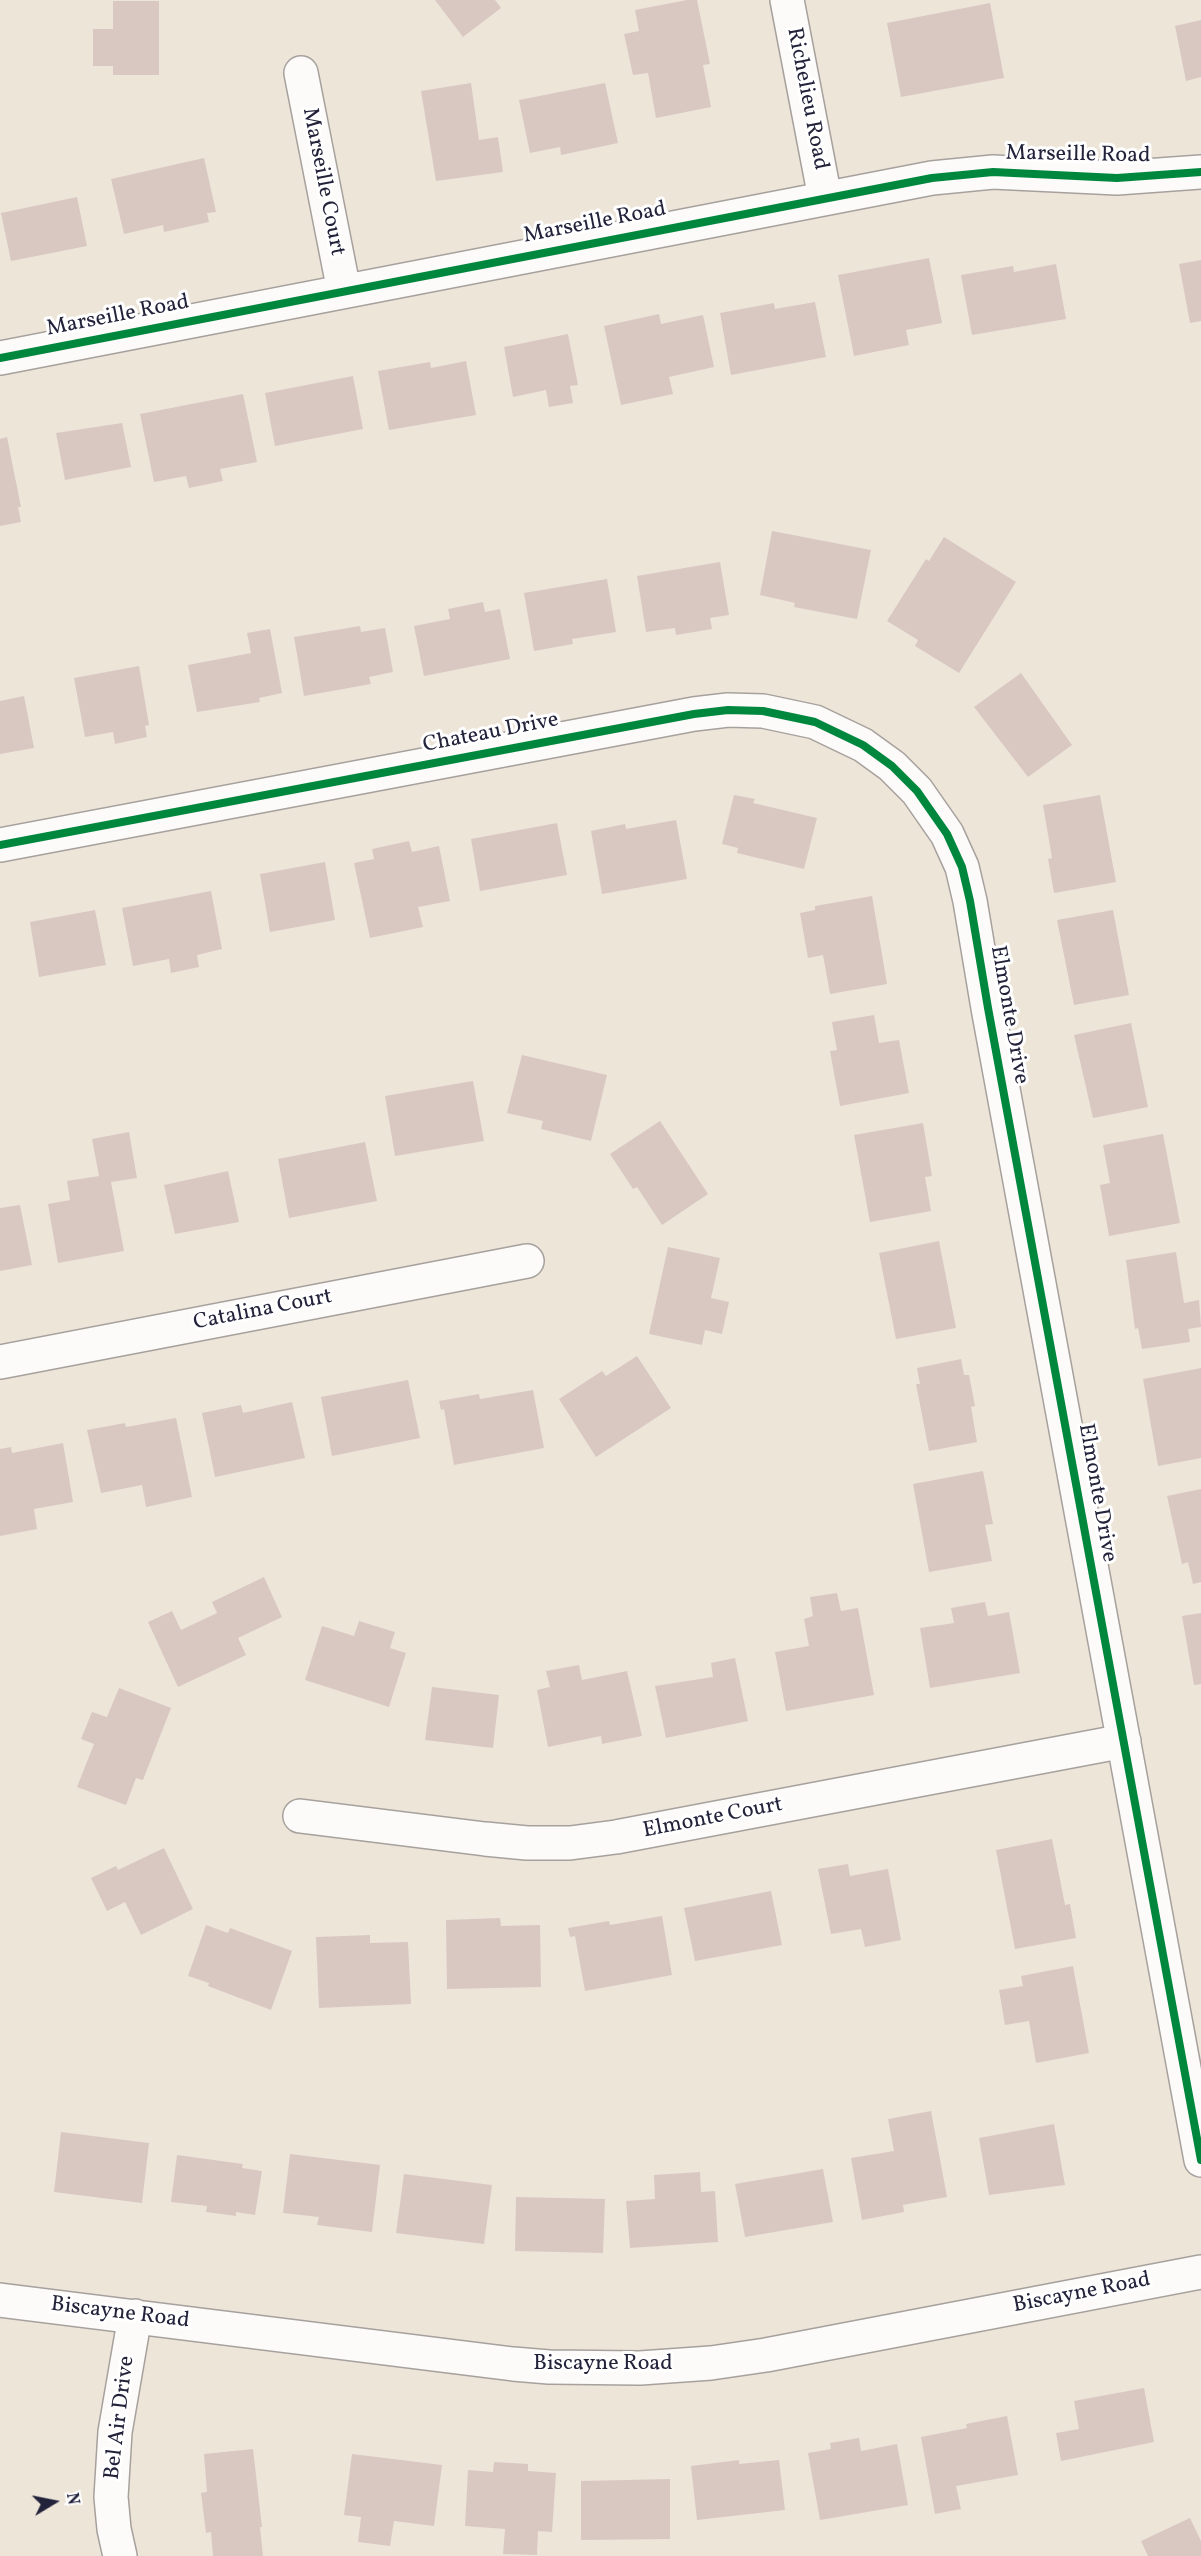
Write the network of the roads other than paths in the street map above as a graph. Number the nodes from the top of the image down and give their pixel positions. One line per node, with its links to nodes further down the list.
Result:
1 (787, 0): 4 (street, Richelieu Road)
2 (301, 73): 5 (street, Marseille Court)
3 (1201, 172): 4 (street, Marseille Road)
4 (825, 198): 5 (street, Marseille Road)
5 (344, 291): 6 (street, Marseille Road)
6 (0, 358)
7 (947, 834): 8 (street, Chateau Drive); 11 (street, Elmonte Drive)
8 (0, 845)
9 (527, 1261): 10 (street, Catalina Court)
10 (0, 1362)
11 (1124, 1741): 12 (street, Elmonte Court); 13 (street, Elmonte Drive)
12 (300, 1816)
13 (1201, 2160)
14 (1201, 2272): 16 (street, Biscayne Road)
15 (0, 2300): 16 (street, Biscayne Road)
16 (135, 2316): 17 (street, Bel Air Drive)
17 (120, 2556)

